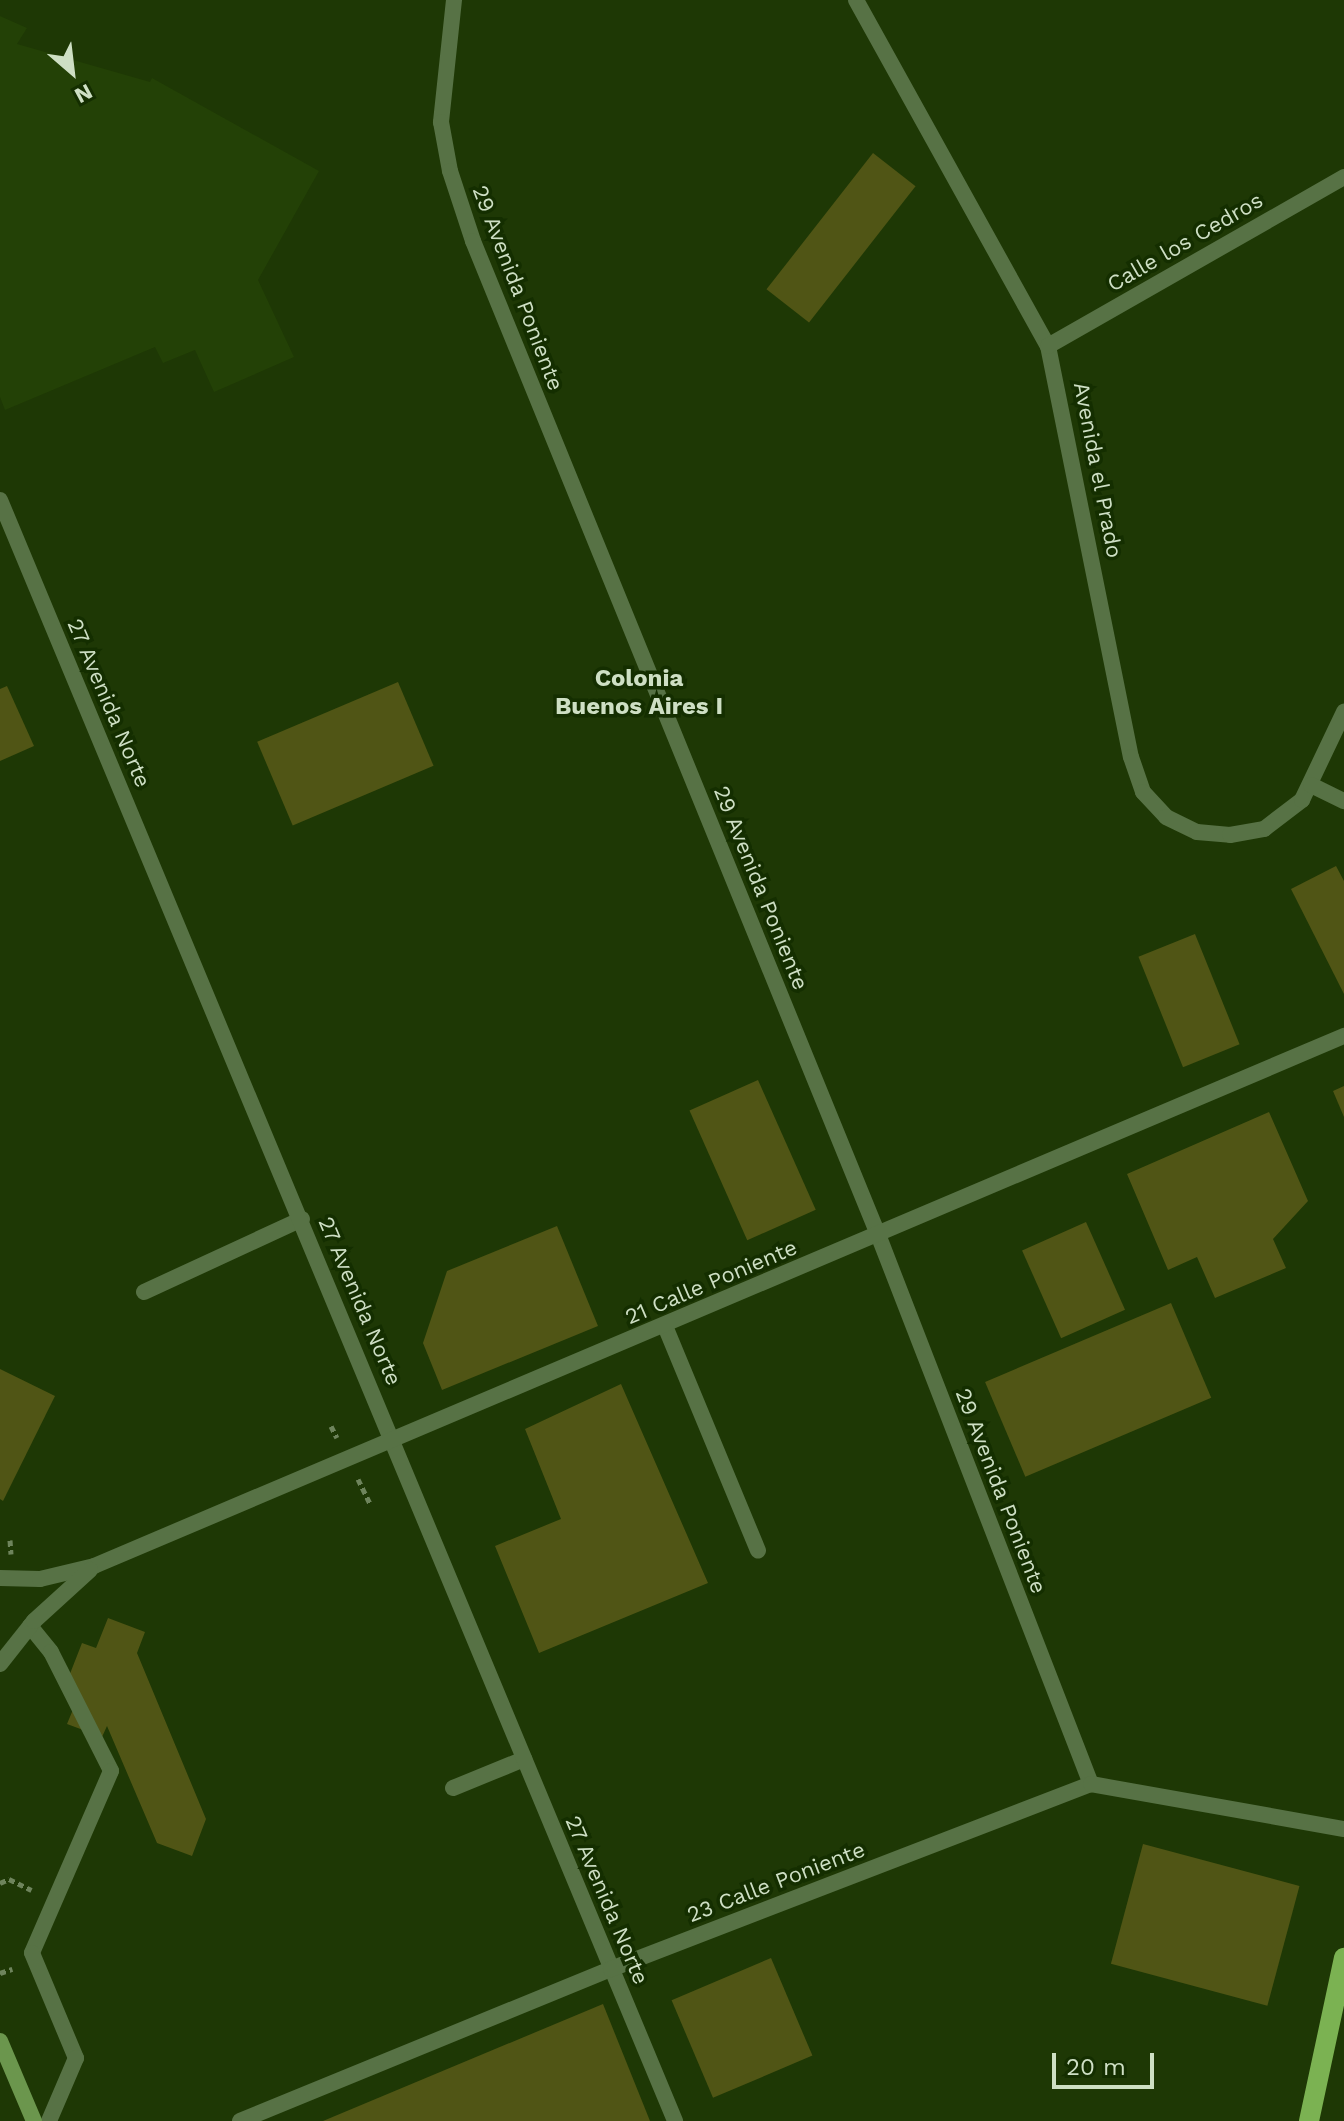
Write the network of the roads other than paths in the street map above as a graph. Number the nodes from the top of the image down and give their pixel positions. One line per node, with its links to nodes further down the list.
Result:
1 (454, 0): 11 (street, 29 Avenida Poniente)
2 (856, 0): 4 (street, Avenida el Prado)
3 (1344, 177): 4 (street, Calle los Cedros)
4 (1048, 346): 7 (street, Avenida el Prado)
5 (0, 500): 10 (street, 27 Avenida Norte)
6 (1344, 712): 7 (street, Avenida el Prado)
7 (1311, 785): 8 (street)
8 (1344, 801)
9 (1344, 1036): 11 (street, 21 Calle Poniente)
10 (302, 1219): 12 (street); 14 (street, 27 Avenida Norte)
11 (879, 1237): 13 (street, 21 Calle Poniente); 21 (street, 29 Avenida Poniente)
12 (144, 1292)
13 (665, 1326): 14 (street, 21 Calle Poniente); 15 (street)
14 (393, 1438): 16 (street, 21 Calle Poniente); 20 (street, 27 Avenida Norte)
15 (758, 1550)
16 (94, 1566): 17 (street, 21 Calle Poniente); 18 (street, 21 Calle Poniente)
17 (0, 1578)
18 (30, 1626): 19 (street, 21 Calle Poniente); 28 (street)
19 (0, 1664)
20 (524, 1759): 22 (street); 25 (street, 27 Avenida Norte)
21 (1091, 1784): 23 (street); 25 (street, 23 Calle Poniente)
22 (453, 1788)
23 (1344, 1829)
24 (1344, 1958): 31 (main road)
25 (611, 1969): 29 (street, 23 Calle Poniente); 30 (street, 27 Avenida Norte)
26 (0, 2041): 27 (street)
27 (34, 2121)
28 (49, 2121)
29 (240, 2121)
30 (675, 2121)
31 (1309, 2121)

